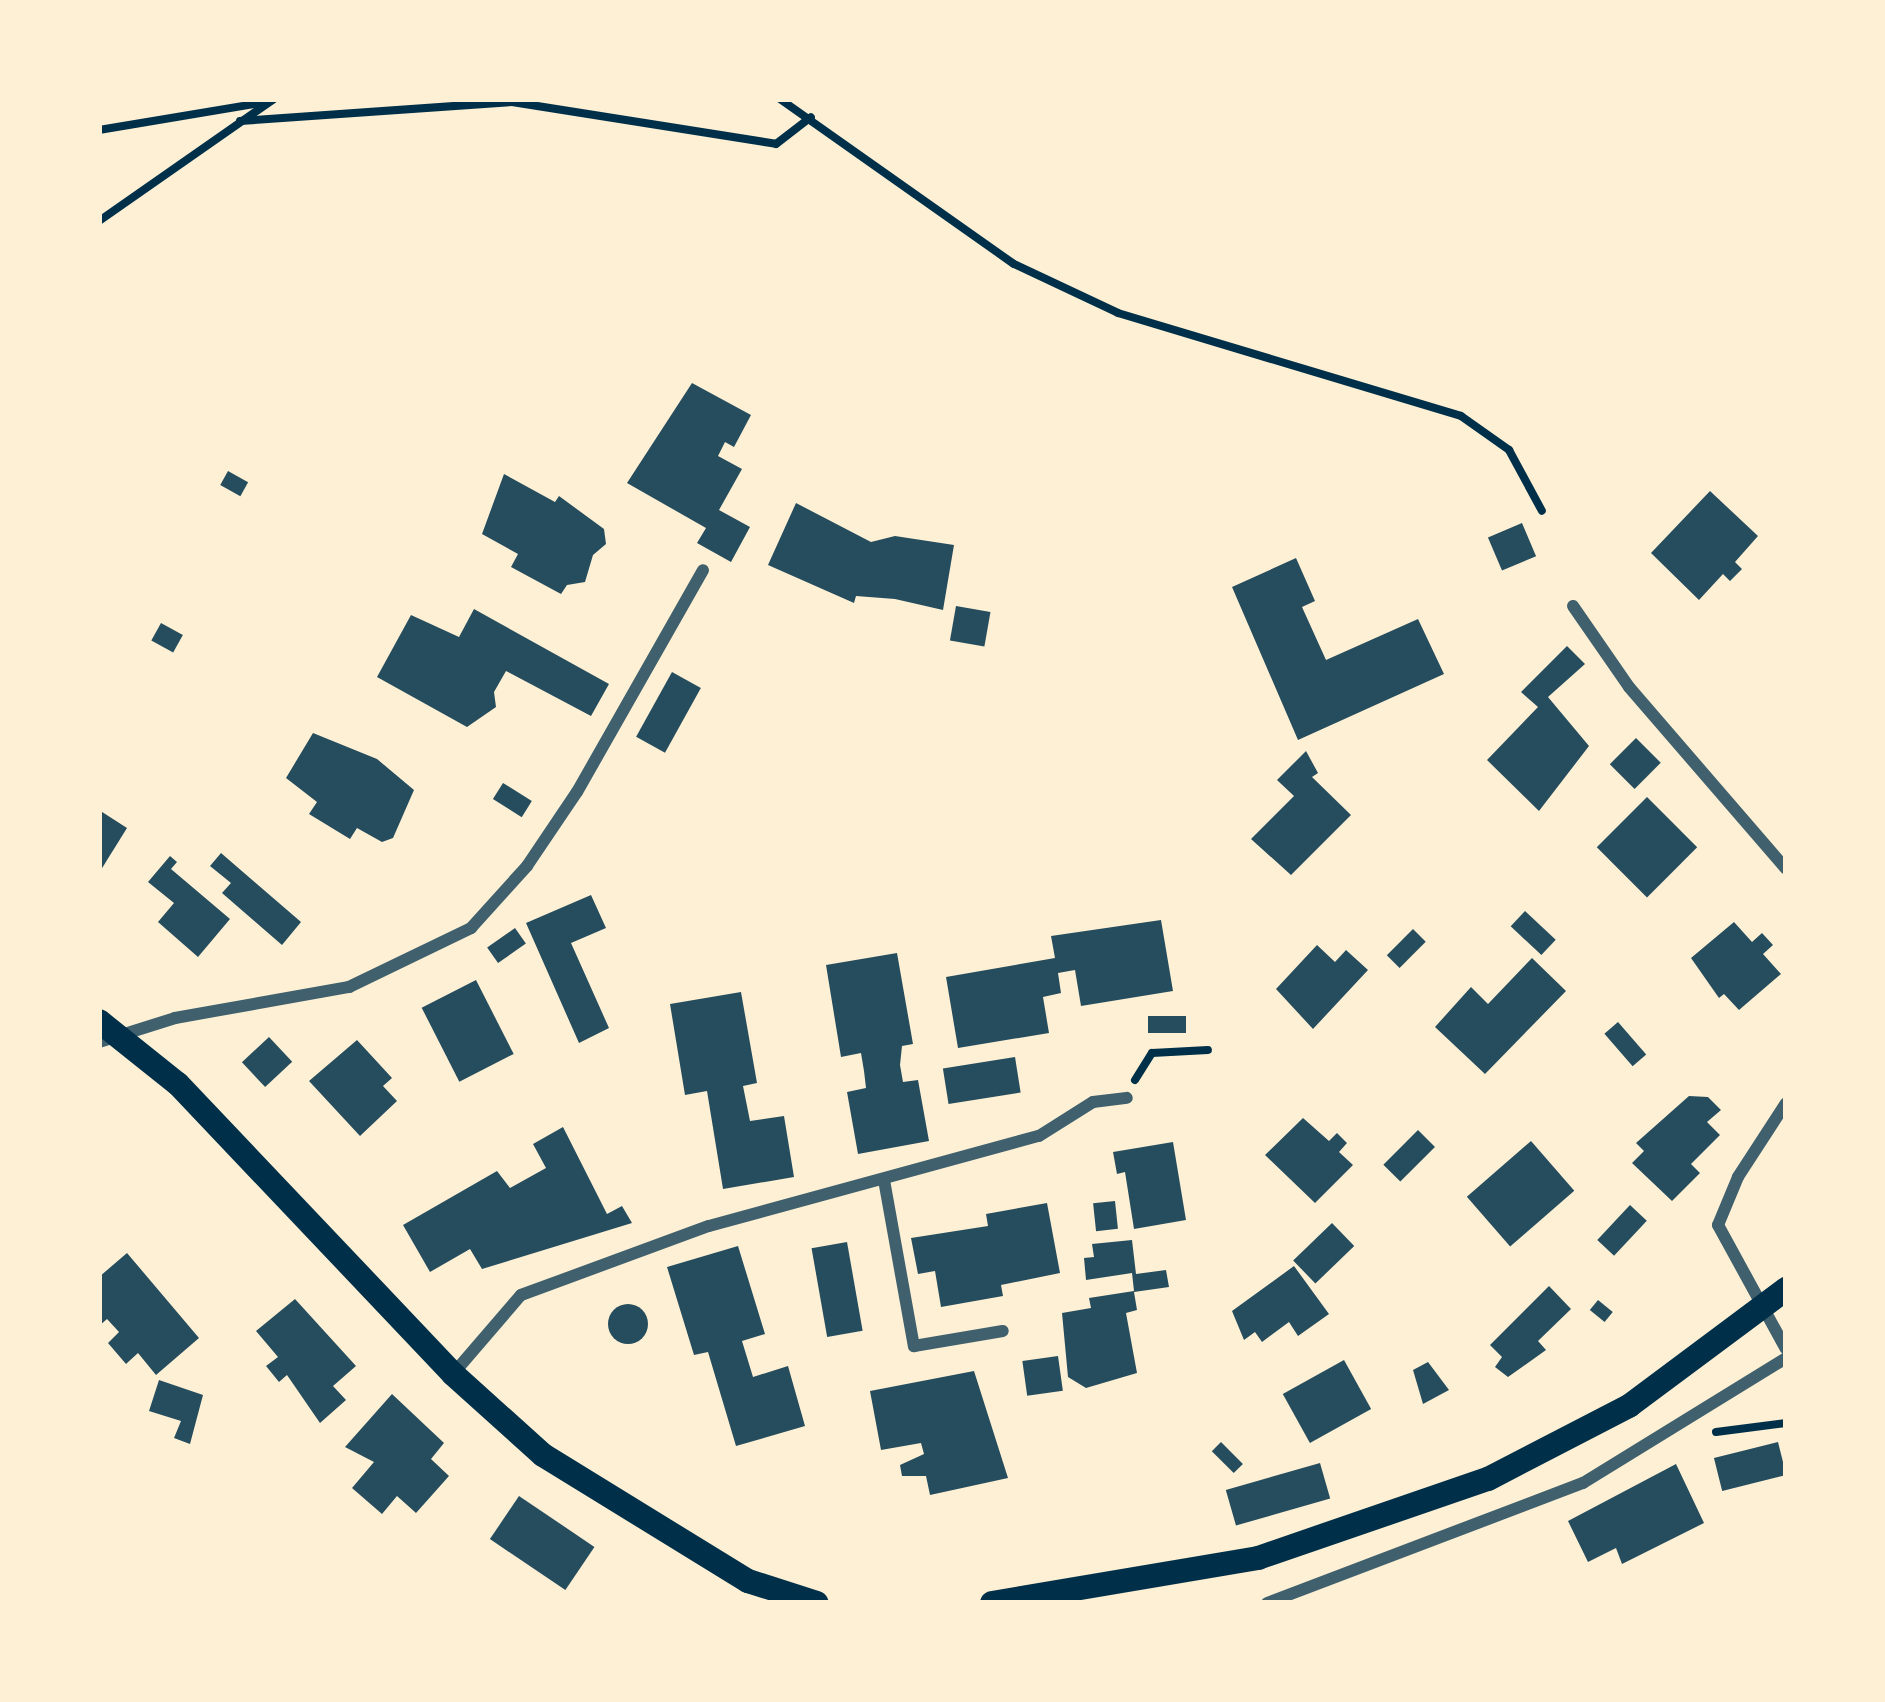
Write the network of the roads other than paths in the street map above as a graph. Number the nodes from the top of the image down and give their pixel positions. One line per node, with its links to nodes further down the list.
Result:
1 (703, 570): 4 (street)
2 (1573, 606): 3 (street)
3 (1786, 869)
4 (106, 1033): 12 (main road)
5 (1126, 1098): 7 (street)
6 (1786, 1103): 9 (street)
7 (884, 1180): 10 (street); 12 (street)
8 (1786, 1289): 9 (main road)
9 (1760, 1311): 11 (street); 14 (main road)
10 (1003, 1331)
11 (1786, 1353): 15 (street)
12 (453, 1375): 13 (main road)
13 (817, 1603)
14 (992, 1603)
15 (1267, 1603)

